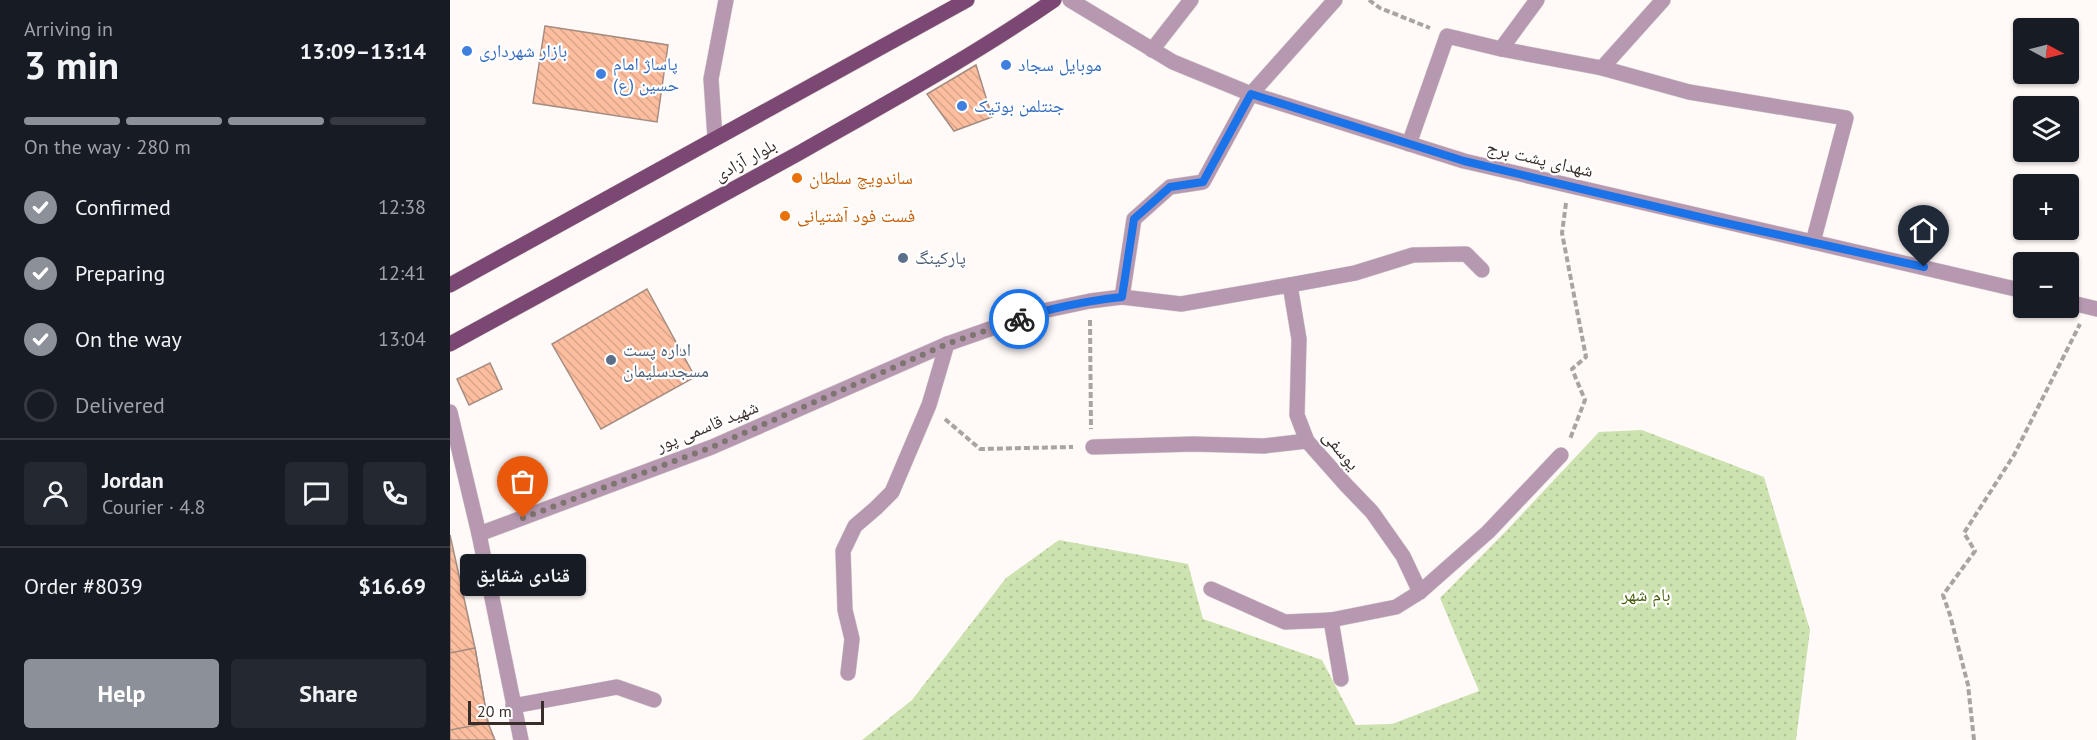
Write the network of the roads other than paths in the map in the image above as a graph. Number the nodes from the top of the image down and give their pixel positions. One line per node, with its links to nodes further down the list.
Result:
1 (726, 0): 13 (street)
2 (967, 0): 13 (main road, بلوار آزادی)
3 (1054, 0): 21 (main road, بلوار آزادی)
4 (1070, 0): 9 (street, شهدای پشت برج)
5 (1191, 0): 9 (street)
6 (1335, 0): 12 (street)
7 (1537, 0): 10 (street)
8 (1663, 0): 11 (street)
9 (1152, 50): 12 (street, شهدای پشت برج)
10 (1501, 50): 11 (street); 14 (street)
11 (1602, 68): 15 (street)
12 (1251, 94): 14 (street, شهدای پشت برج); 20 (street)
13 (715, 138): 17 (main road, بلوار آزادی)
14 (1409, 144): 15 (street, شهدای پشت برج)
15 (1813, 242): 19 (street, شهدای پشت برج)
16 (1482, 270): 18 (street)
17 (450, 285)
18 (1290, 285): 20 (street); 24 (street, یوسفی)
19 (2013, 288)
20 (1122, 297): 22 (street, شهید قاسمی پور)
21 (450, 344)
22 (947, 344): 27 (street, شهید قاسمی پور); 31 (street)
23 (450, 412): 27 (street)
24 (1307, 441): 25 (street); 29 (street, یوسفی)
25 (1093, 447)
26 (1561, 455): 29 (street)
27 (479, 534): 34 (street)
28 (1211, 589): 30 (street)
29 (1420, 592): 30 (street)
30 (1331, 620): 32 (street)
31 (848, 673)
32 (1341, 679)
33 (654, 700): 34 (street)
34 (513, 706): 35 (street)
35 (521, 740)

